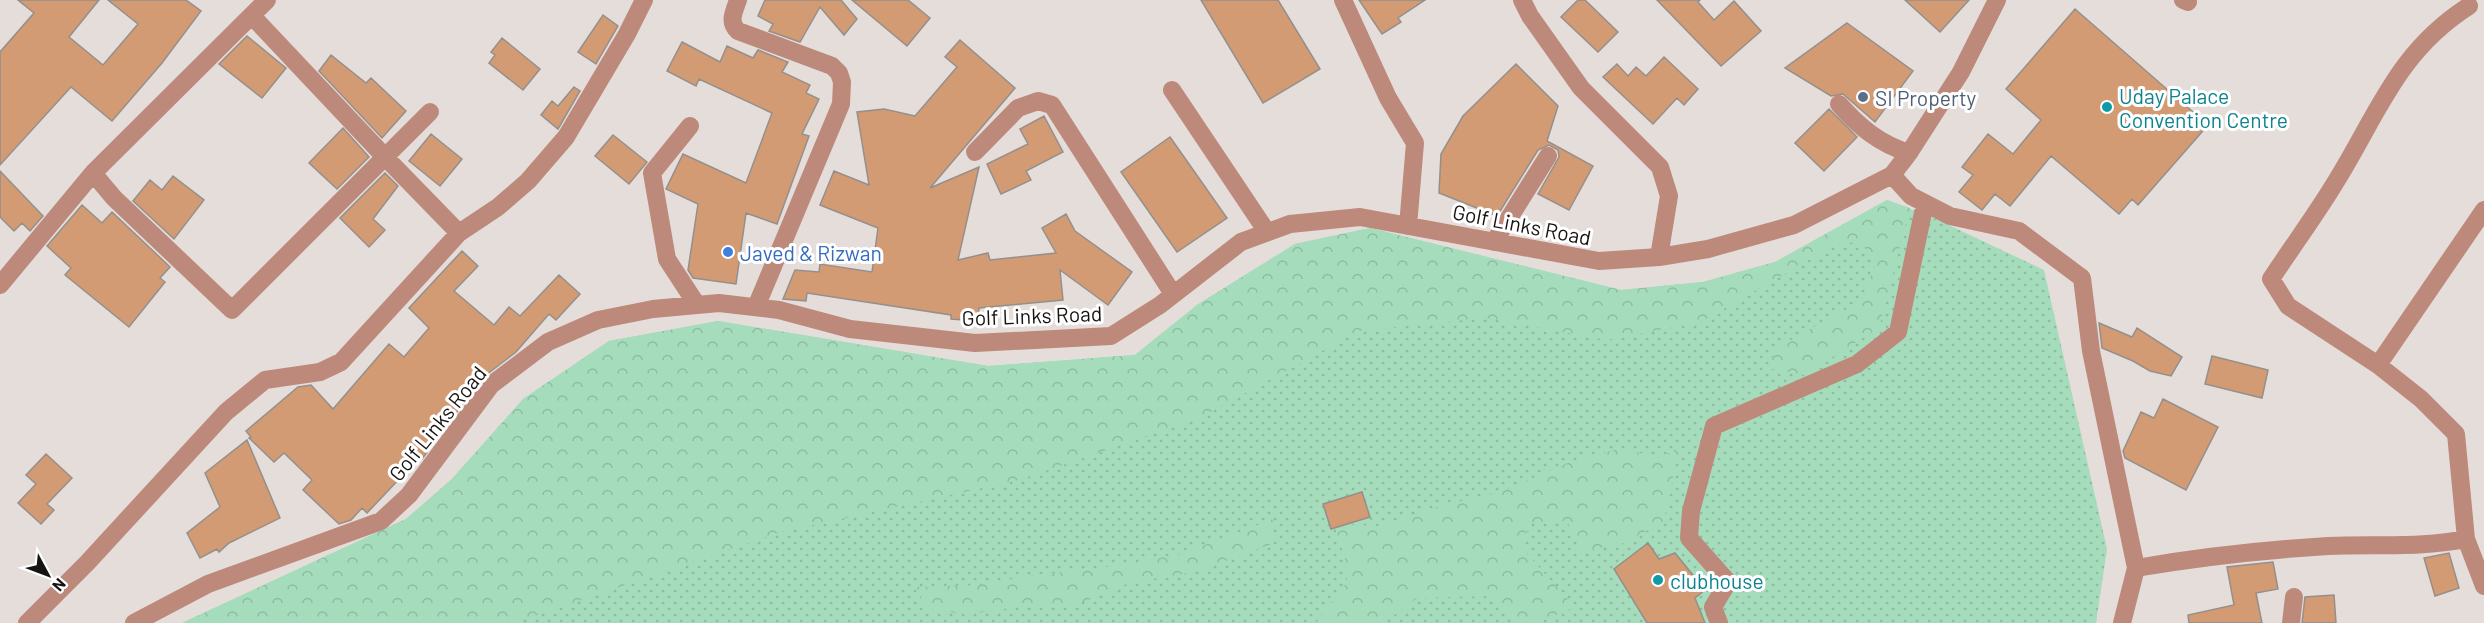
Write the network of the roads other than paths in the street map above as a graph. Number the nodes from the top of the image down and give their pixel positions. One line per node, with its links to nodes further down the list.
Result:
1 (267, 0): 8 (street)
2 (644, 0): 23 (street)
3 (738, 0): 29 (street)
4 (1343, 0): 21 (street)
5 (1522, 0): 25 (street)
6 (1997, 0): 14 (street, Golf Links Road)
7 (2469, 6): 30 (street)
8 (252, 16): 16 (street); 17 (street)
9 (1172, 90): 22 (street)
10 (1839, 104): 14 (street)
11 (430, 112): 16 (street)
12 (690, 126): 28 (street)
13 (975, 152): 27 (street)
14 (1909, 153): 18 (street, Golf Links Road)
15 (1548, 156): 24 (street)
16 (385, 157): 17 (street); 23 (street)
17 (93, 173): 26 (street)
18 (1892, 175): 19 (street); 25 (street, Golf Links Road)
19 (1925, 203): 32 (street); 37 (street)
20 (2484, 210): 30 (street)
21 (1408, 226): 22 (street, Golf Links Road); 24 (street, Golf Links Road)
22 (1267, 232): 27 (street, Golf Links Road)
23 (459, 233): 35 (street)
24 (1494, 242): 25 (street, Golf Links Road)
25 (1659, 257)
26 (0, 285)
27 (1173, 294): 29 (street, Golf Links Road)
28 (698, 305): 29 (street, Golf Links Road); 36 (street, Golf Links Road)
29 (756, 307)
30 (2378, 365): 31 (street)
31 (2466, 539): 32 (street); 33 (street)
32 (2136, 568): 38 (street)
33 (2484, 586)
34 (2294, 597): 39 (street)
35 (27, 623)
36 (134, 623)
37 (1719, 623)
38 (2122, 623)
39 (2291, 623)

